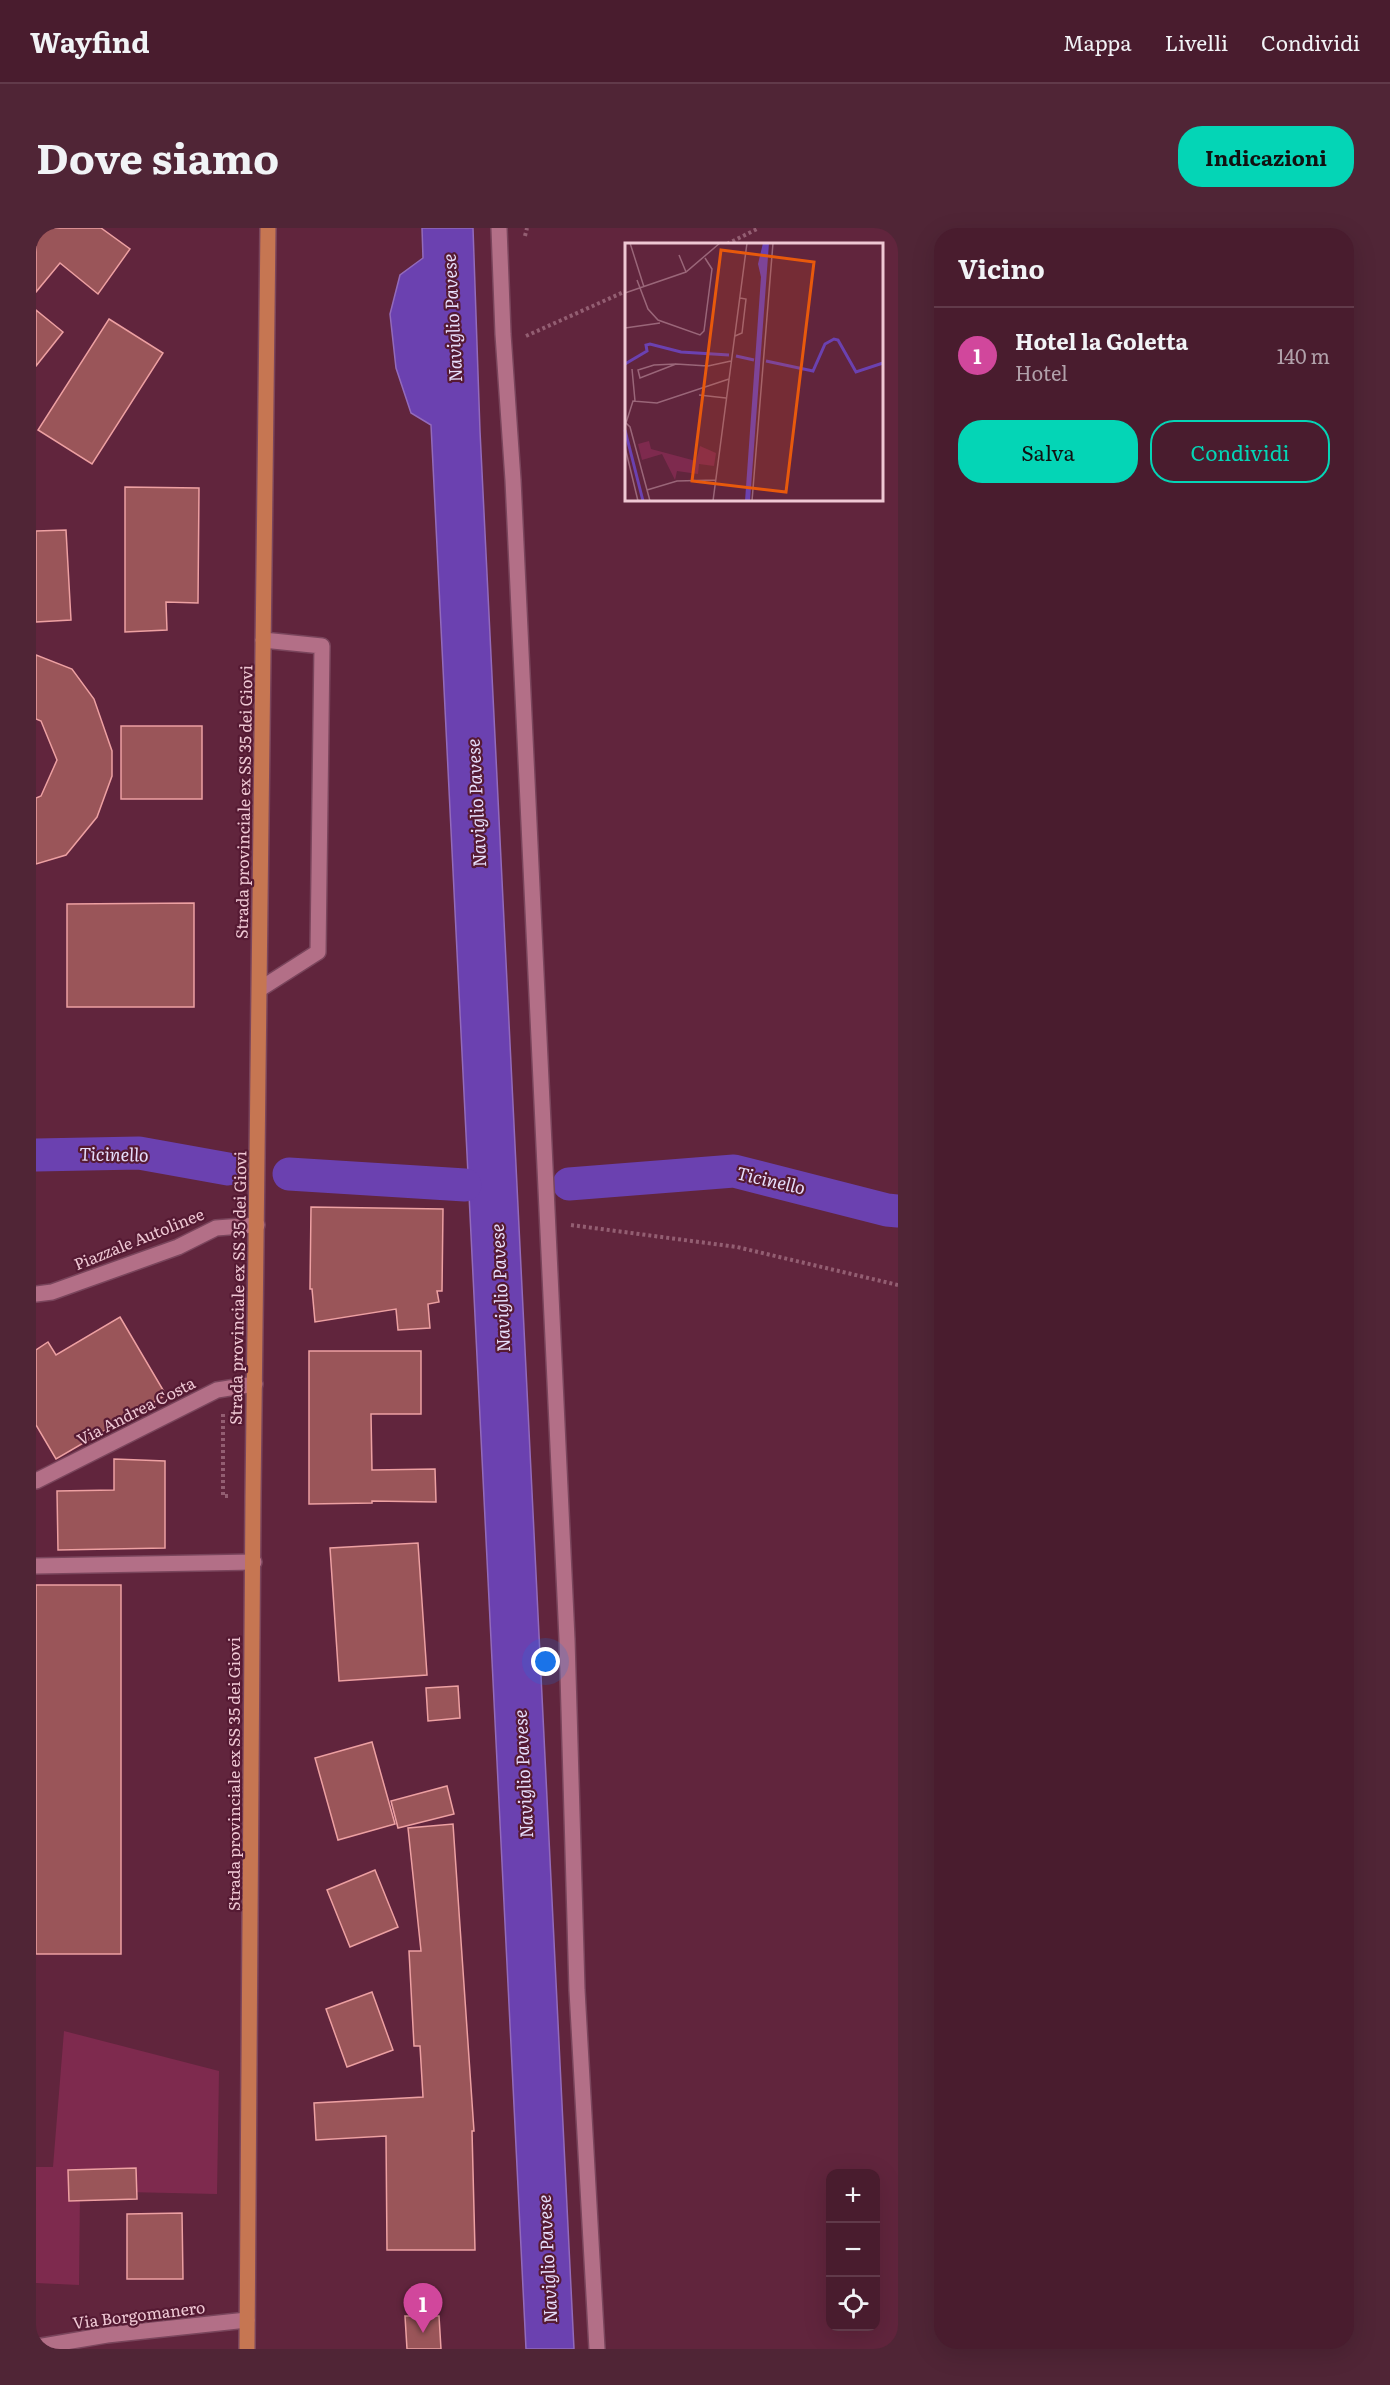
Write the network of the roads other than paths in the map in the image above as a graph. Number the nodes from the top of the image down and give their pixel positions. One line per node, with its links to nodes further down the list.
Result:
1 (268, 228): 3 (main road, Strada provinciale ex SS 35 dei Giovi)
2 (500, 228): 14 (street)
3 (263, 640): 4 (main road, Strada provinciale ex SS 35 dei Giovi); 4 (street)
4 (260, 989): 5 (main road, Strada provinciale ex SS 35 dei Giovi)
5 (257, 1225): 6 (street, Piazzale Autolinee); 7 (main road, Strada provinciale ex SS 35 dei Giovi)
6 (36, 1294)
7 (255, 1384): 8 (street, Via Andrea Costa); 9 (main road, Strada provinciale ex SS 35 dei Giovi)
8 (36, 1481)
9 (254, 1562): 10 (street); 11 (main road, Strada provinciale ex SS 35 dei Giovi)
10 (36, 1566)
11 (247, 2320): 12 (street, Via Borgomanero); 13 (main road, Strada provinciale ex SS 35 dei Giovi)
12 (36, 2347)
13 (247, 2349)
14 (597, 2349)

